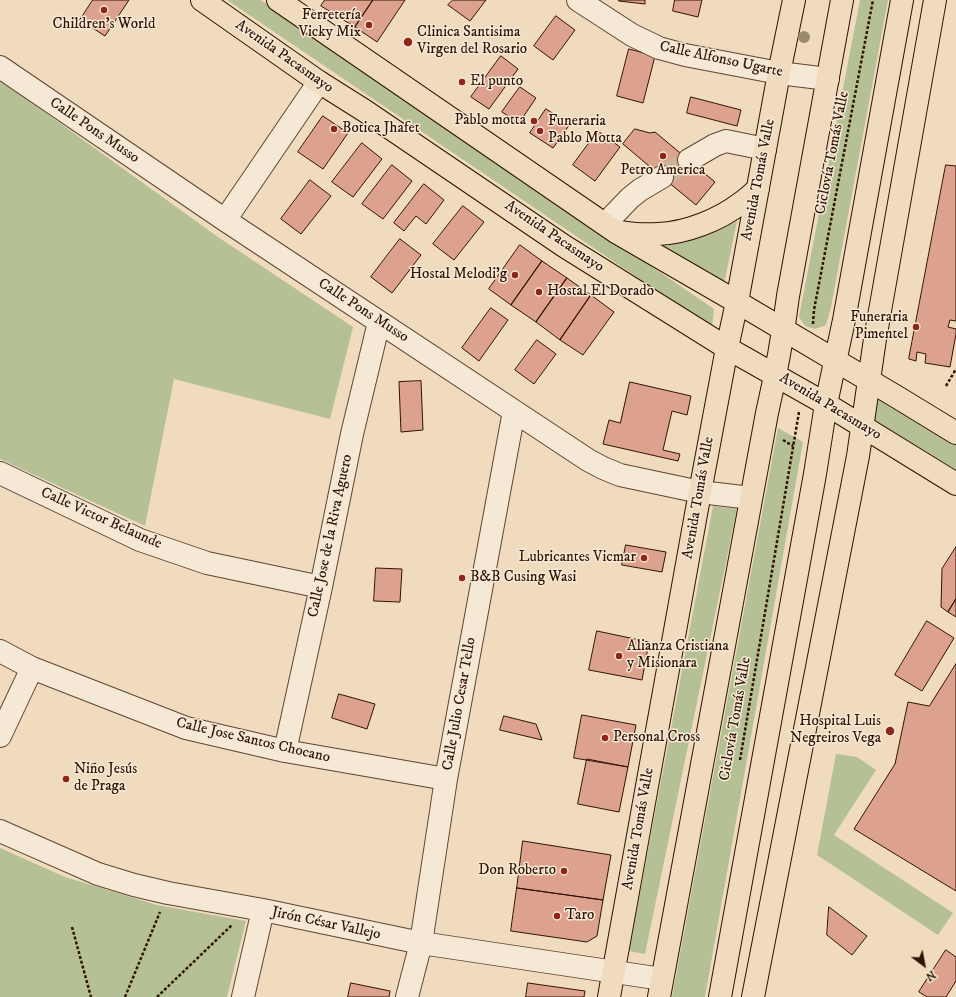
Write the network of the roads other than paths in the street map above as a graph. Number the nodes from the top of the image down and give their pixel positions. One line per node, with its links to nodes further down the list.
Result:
1 (202, 0): 11 (main road, Avenida Pacasmayo)
2 (278, 0): 17 (main road)
3 (578, 0): 9 (street, Calle Alfonso Ugarte)
4 (794, 0): 9 (main road, Avenida Tomás Valle)
5 (842, 0): 10 (main road)
6 (902, 0): 22 (main road)
7 (935, 0): 24 (main road)
8 (0, 67): 16 (street, Calle Pons Musso)
9 (779, 73): 10 (street, Calle Alfonso Ugarte); 12 (main road, Avenida Tomás Valle)
10 (828, 79): 20 (main road)
11 (319, 82): 16 (street); 21 (main road, Avenida Pacasmayo)
12 (765, 149): 13 (street); 15 (main road, Avenida Tomás Valle)
13 (689, 160)
14 (662, 177): 17 (street)
15 (758, 189): 17 (main road); 18 (main road, Avenida Tomás Valle)
16 (224, 220): 19 (street, Calle Pons Musso)
17 (610, 228): 18 (main road)
18 (737, 302): 20 (main road); 21 (main road, Avenida Tomás Valle)
19 (380, 322): 26 (street, Calle Pons Musso); 33 (street, Calle Jose de la Riva Aguero)
20 (784, 330): 22 (main road); 23 (main road)
21 (727, 348): 23 (main road, Avenida Pacasmayo); 31 (main road, Avenida Tomás Valle)
22 (836, 361): 24 (main road); 25 (main road)
23 (776, 375): 25 (main road, Avenida Pacasmayo); 32 (main road)
24 (869, 381): 27 (main road); 28 (main road)
25 (826, 404): 27 (main road, Avenida Pacasmayo); 47 (main road)
26 (514, 411): 31 (street, Calle Pons Musso); 38 (street, Calle Julio Cesar Tello)
27 (862, 426): 30 (main road, Avenida Pacasmayo); 48 (main road)
28 (956, 433)
29 (0, 473): 33 (street, Calle Victor Belaunde)
30 (956, 484)
31 (700, 492): 32 (street, Calle Pons Musso); 42 (main road, Avenida Tomás Valle)
32 (751, 498): 43 (main road)
33 (321, 587): 37 (street, Calle Jose de la Riva Aguero)
34 (0, 651): 35 (street, Calle Jose Santos Chocano)
35 (32, 668): 36 (street); 37 (street, Calle Jose Santos Chocano)
36 (0, 736)
37 (285, 751): 38 (street, Calle Jose Santos Chocano)
38 (446, 779): 41 (street, Calle Julio Cesar Tello)
39 (0, 832): 40 (street, Jirón César Vallejo)
40 (256, 909): 41 (street, Jirón César Vallejo); 44 (street)
41 (421, 943): 42 (street, Jirón César Vallejo); 45 (street, Calle Julio Cesar Tello)
42 (614, 972): 43 (street, Jirón César Vallejo); 46 (main road, Avenida Tomás Valle)
43 (661, 988)
44 (243, 997)
45 (407, 997)
46 (609, 997)
47 (720, 997)
48 (753, 997)

